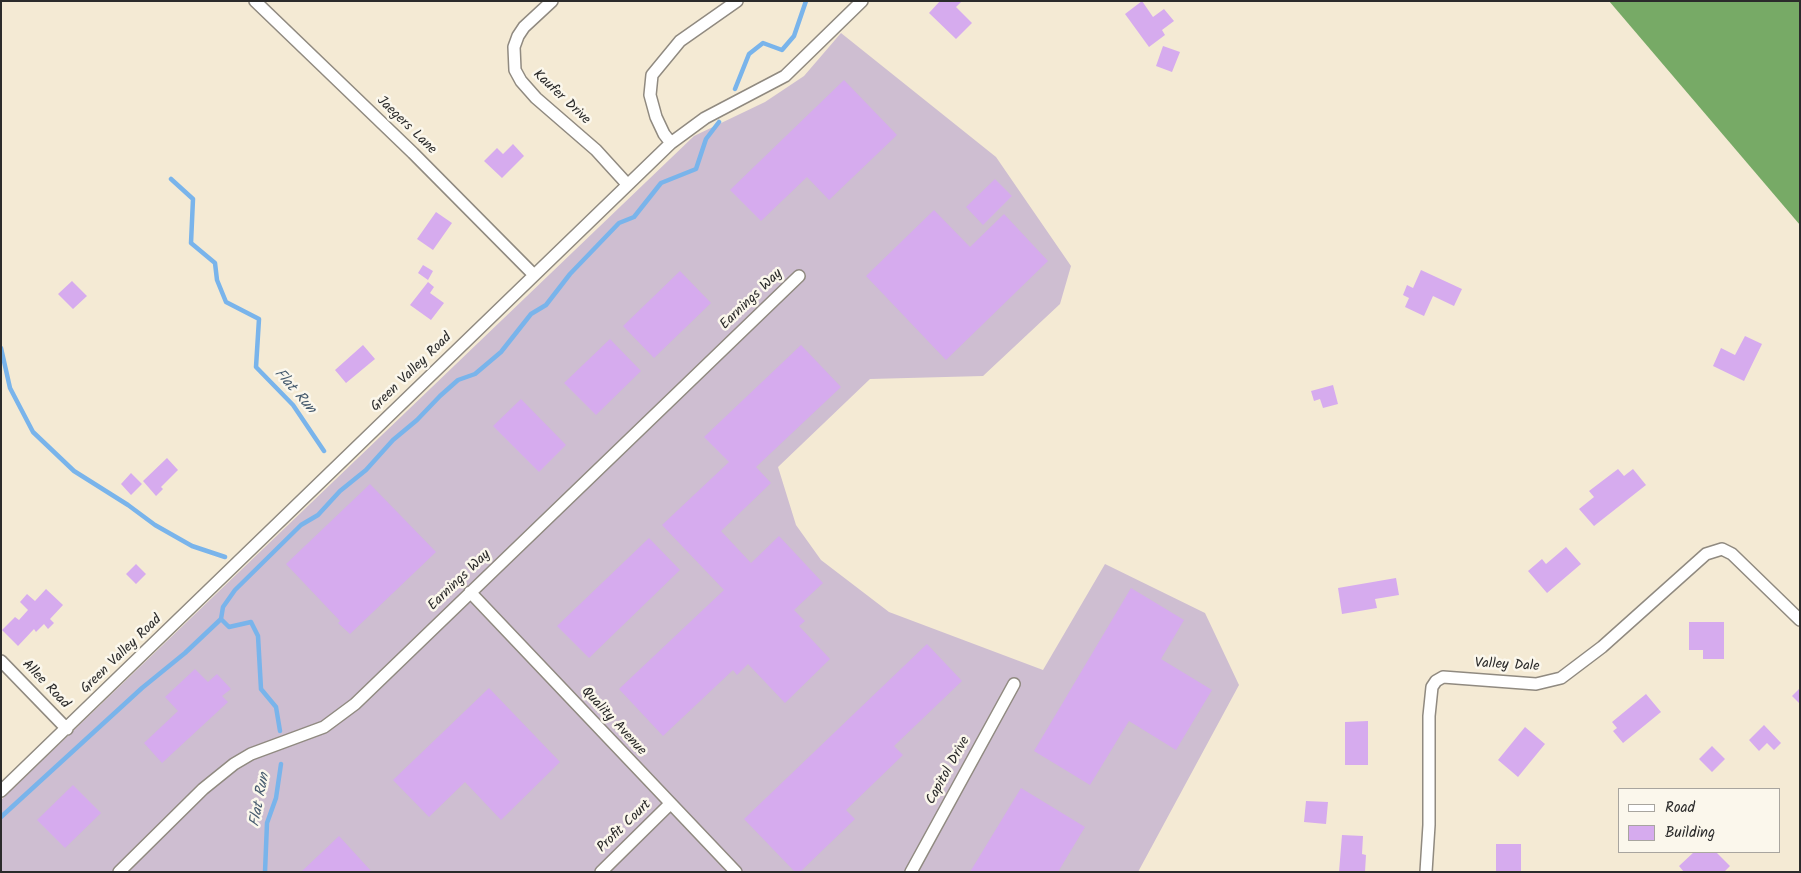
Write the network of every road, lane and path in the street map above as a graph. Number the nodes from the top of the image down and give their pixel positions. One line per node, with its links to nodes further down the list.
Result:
1 (255, 1): 7 (street, Jaegers Lane)
2 (552, 1): 6 (street, Kaufer Drive)
3 (737, 1): 5 (street)
4 (862, 1): 5 (street, Green Valley Road)
5 (671, 143): 6 (street, Green Valley Road)
6 (627, 184): 7 (street, Green Valley Road)
7 (534, 275): 13 (street, Green Valley Road)
8 (799, 276): 9 (street, Earnings Way)
9 (470, 592): 15 (street, Quality Avenue); 16 (street, Earnings Way)
10 (1800, 620): 20 (street, Valley Dale)
11 (1, 661): 13 (street, Allee Road)
12 (1014, 684): 19 (street, Capitol Drive)
13 (67, 730): 14 (street, Green Valley Road)
14 (1, 791)
15 (670, 804): 17 (street, Profit Court); 18 (street, Quality Avenue)
16 (119, 872)
17 (601, 872)
18 (736, 872)
19 (911, 872)
20 (1426, 872)

